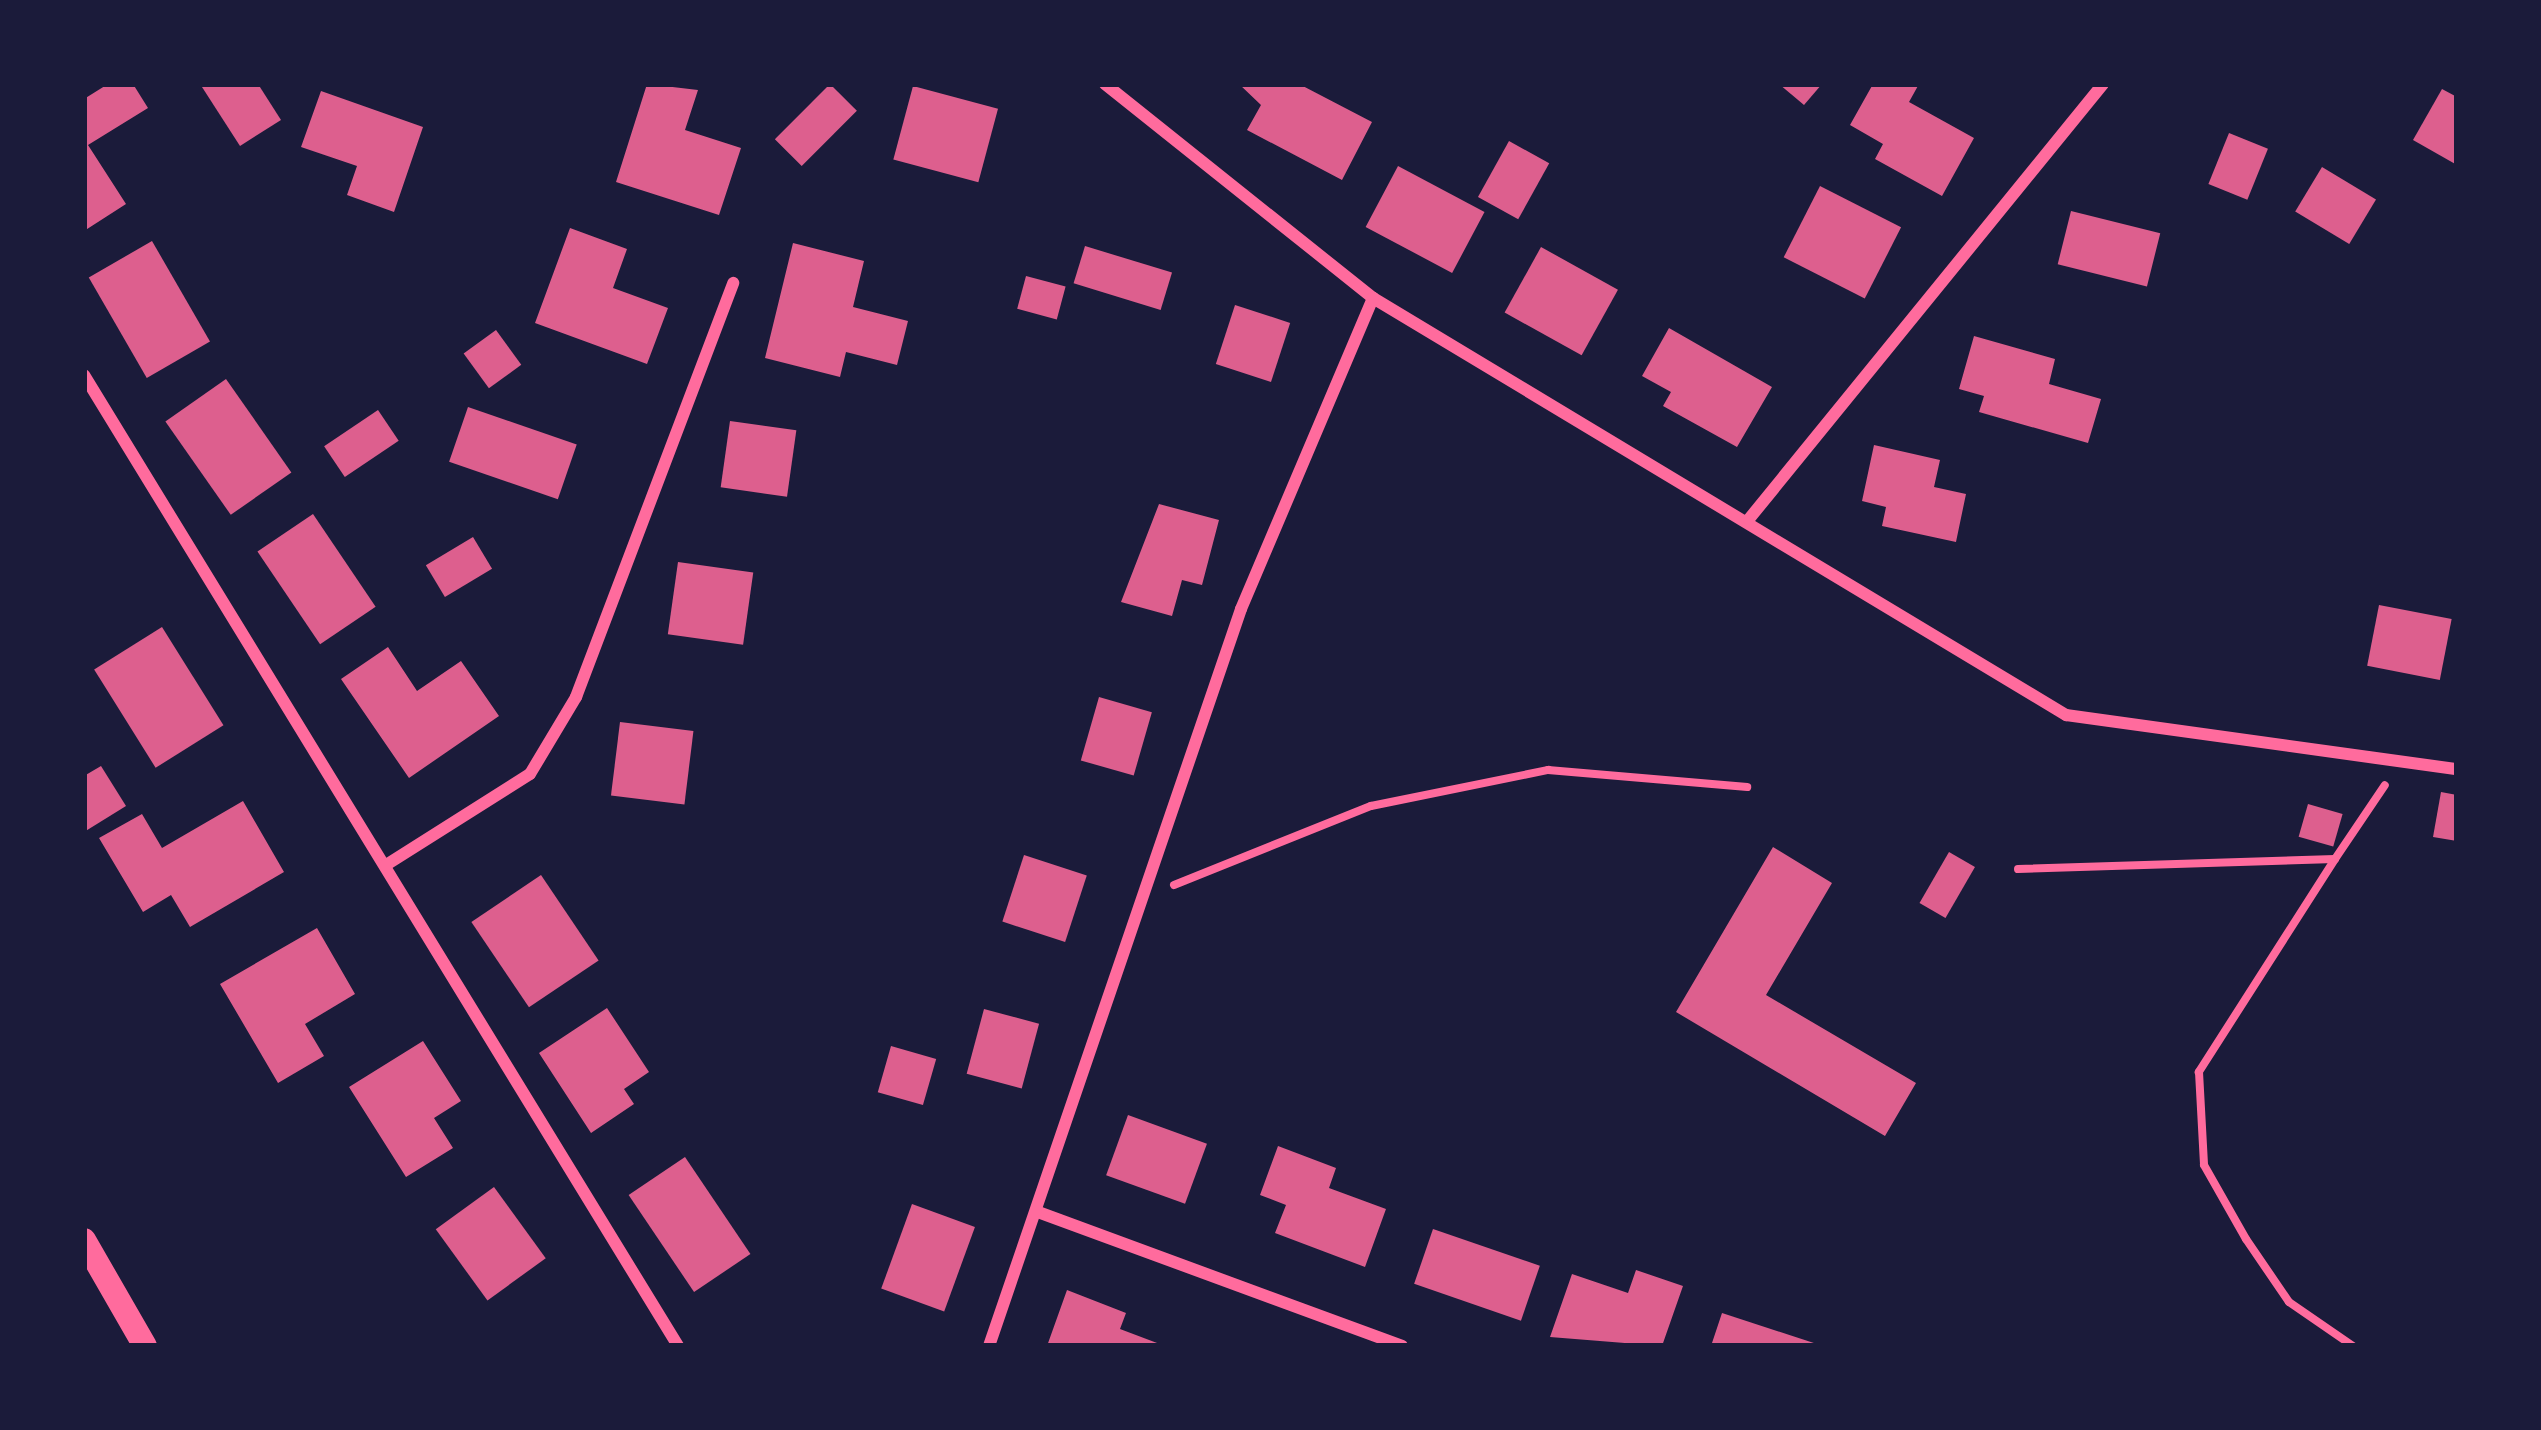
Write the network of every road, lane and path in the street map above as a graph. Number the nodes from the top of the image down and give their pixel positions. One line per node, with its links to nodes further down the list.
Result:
1 (1105, 84): 4 (street)
2 (2103, 84): 6 (street)
3 (733, 283): 11 (street)
4 (1373, 298): 6 (street); 13 (street)
5 (84, 375): 11 (street)
6 (1749, 519): 7 (street)
7 (2400, 764): 8 (street); 10 (path)
8 (2457, 769)
9 (1747, 787): 13 (path)
10 (2335, 859): 12 (path); 20 (path)
11 (386, 865): 17 (street)
12 (2018, 869)
13 (1142, 898): 14 (street)
14 (1038, 1212): 18 (street); 19 (street)
15 (84, 1240): 16 (main road)
16 (145, 1346)
17 (678, 1346)
18 (989, 1346)
19 (1402, 1346)
20 (2353, 1346)

